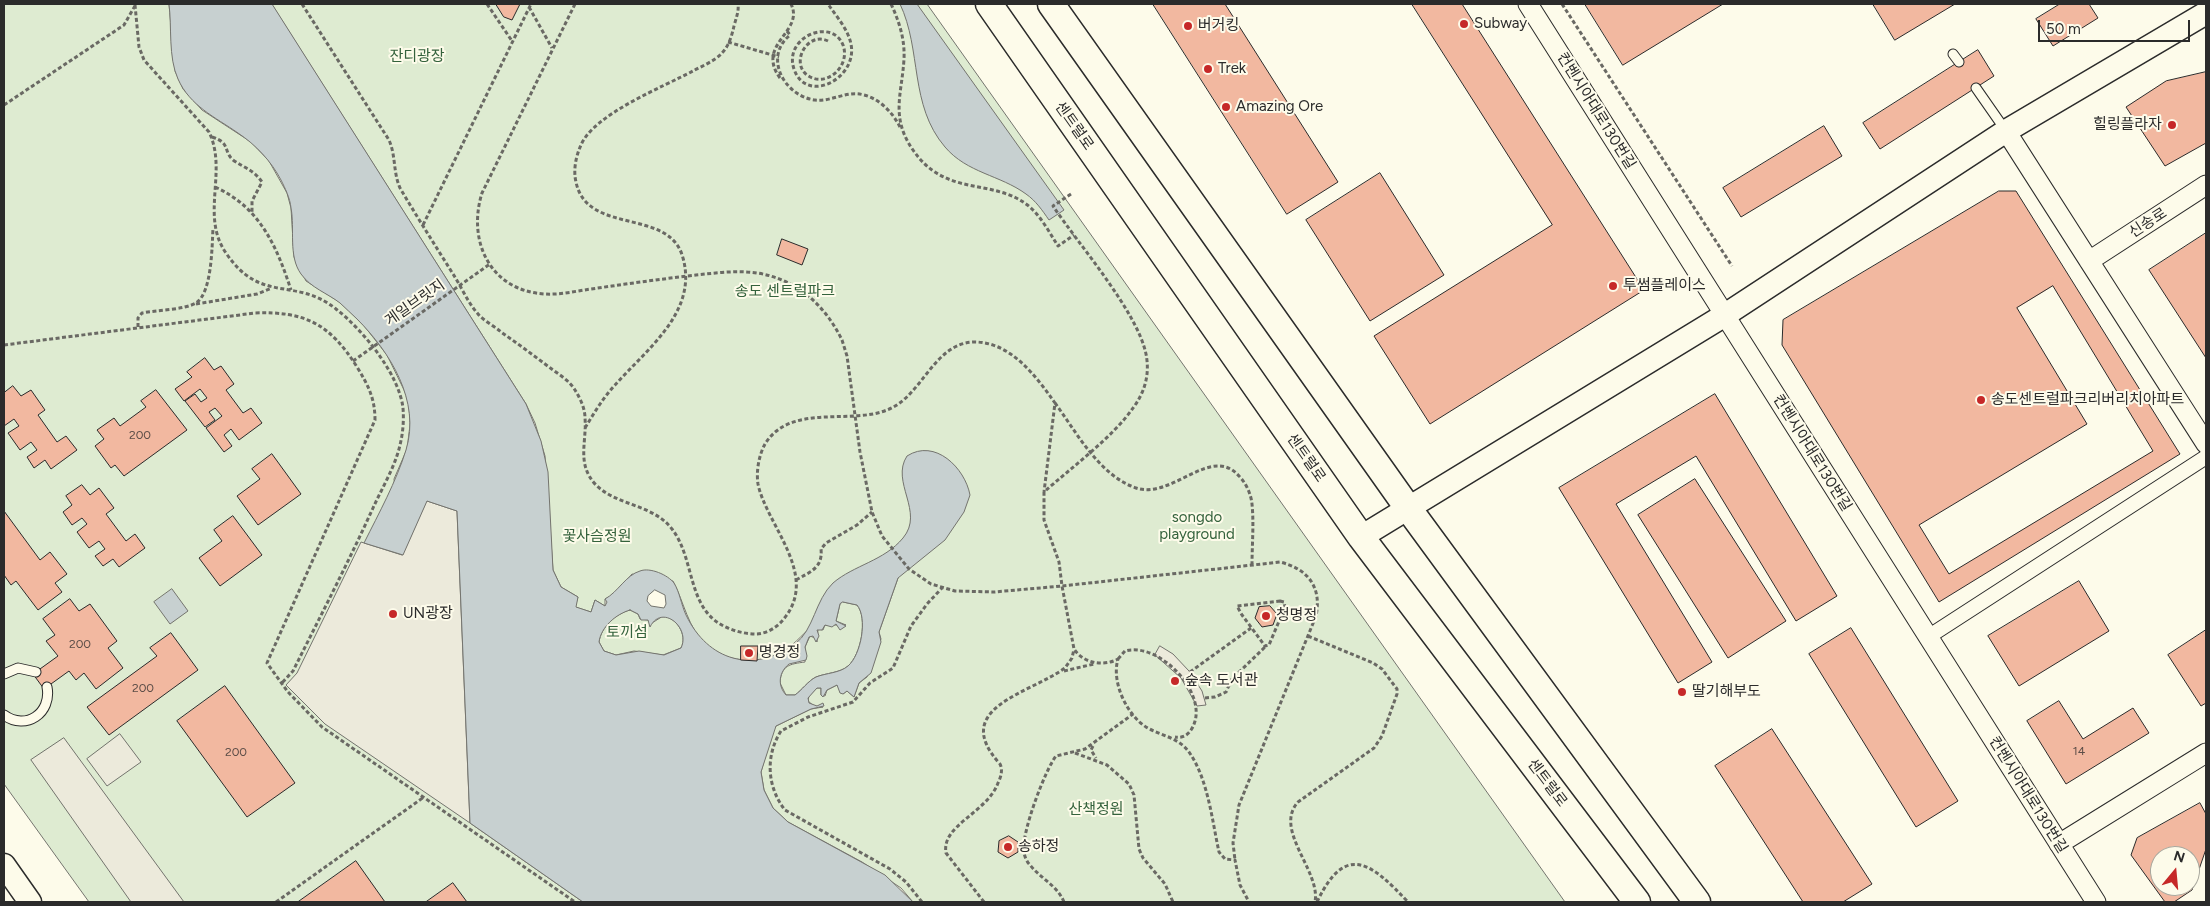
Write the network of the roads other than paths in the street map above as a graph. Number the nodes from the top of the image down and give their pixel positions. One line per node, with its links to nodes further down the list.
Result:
1 (988, 4): 15 (main road, 센트럴로)
2 (1051, 4): 14 (main road)
3 (1528, 4): 11 (street, 컨벤시아대로130번길)
4 (2206, 14): 8 (street)
5 (1953, 54): 6 (lane)
6 (1959, 62)
7 (1976, 88): 8 (lane)
8 (2006, 131): 10 (street); 11 (street)
9 (2206, 185): 10 (street, 신송로)
10 (2089, 261): 12 (street)
11 (1725, 315): 14 (street); 16 (street, 컨벤시아대로130번길)
12 (2206, 444)
13 (2206, 457): 16 (street)
14 (1408, 508): 15 (street); 26 (main road)
15 (1361, 537): 25 (main road, 센트럴로)
16 (1928, 637): 22 (street, 컨벤시아대로130번길)
17 (36, 672): 18 (lane)
18 (4, 674)
19 (47, 687): 20 (lane)
20 (4, 716)
21 (2206, 753): 22 (street)
22 (2059, 844): 27 (street, 컨벤시아대로130번길)
23 (4, 865): 24 (street)
24 (30, 902)
25 (1637, 902)
26 (1697, 902)
27 (2096, 902)

